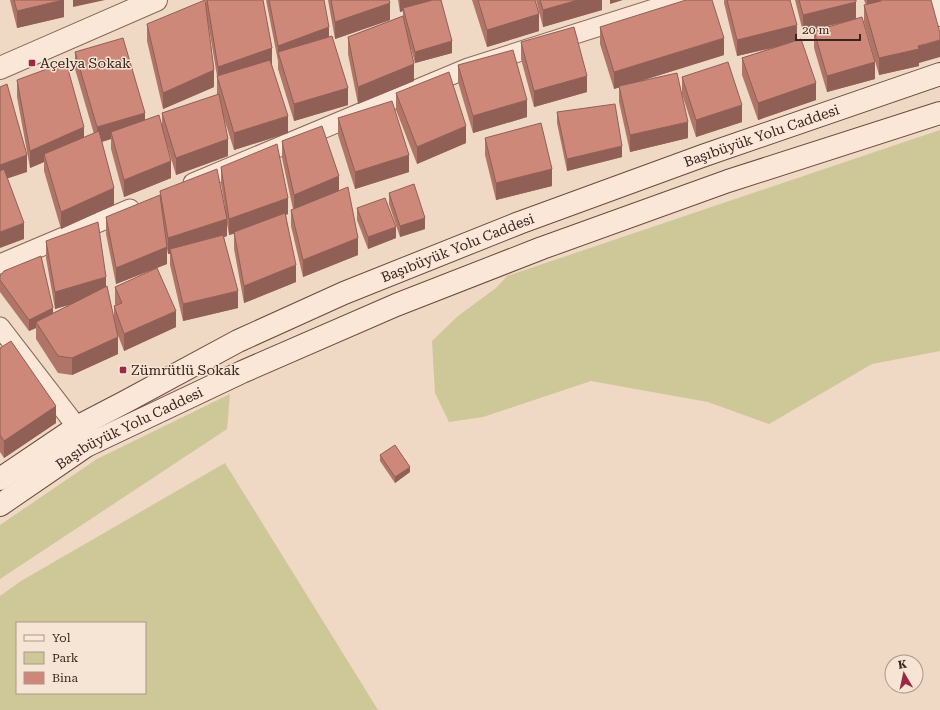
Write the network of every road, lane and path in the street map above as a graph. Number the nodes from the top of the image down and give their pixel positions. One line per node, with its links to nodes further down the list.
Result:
1 (156, 0): 5 (main road)
2 (682, 0): 8 (street)
3 (936, 0): 4 (main road)
4 (940, 15)
5 (0, 68)
6 (940, 74): 12 (main road, Başıbüyük Yolu Caddesi)
7 (940, 112): 14 (main road, Başıbüyük Yolu Caddesi)
8 (176, 190)
9 (146, 202): 10 (street)
10 (0, 264)
11 (0, 327): 12 (street)
12 (77, 427): 13 (main road, Başıbüyük Yolu Caddesi)
13 (0, 479)
14 (0, 505)

